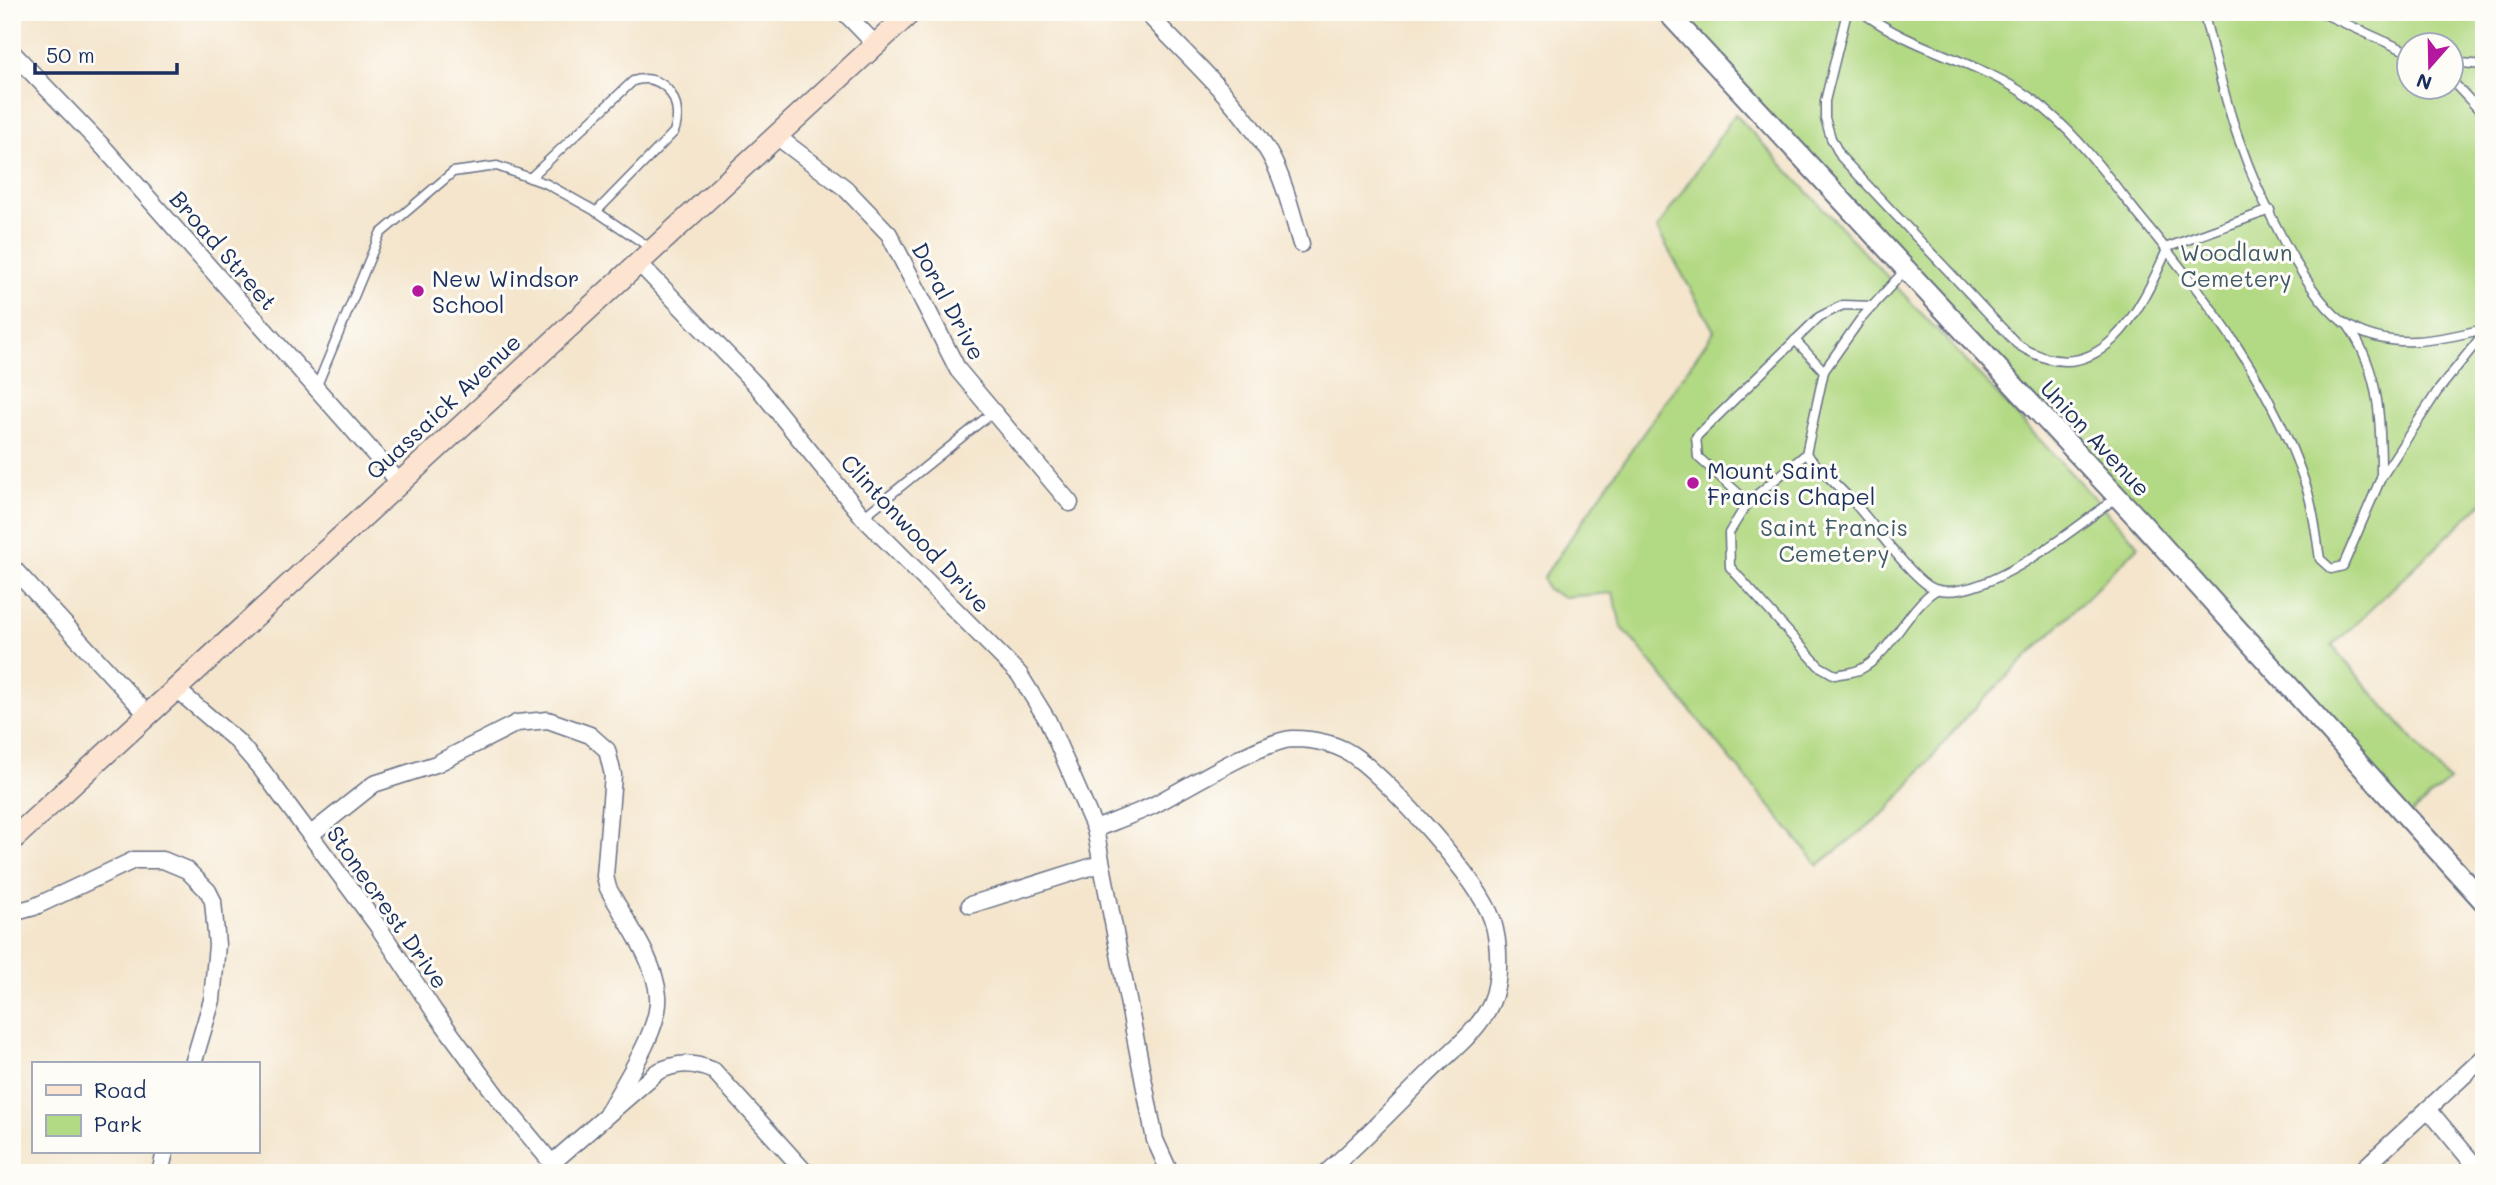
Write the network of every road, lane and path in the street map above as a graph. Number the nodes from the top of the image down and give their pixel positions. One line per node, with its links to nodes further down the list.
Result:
1 (844, 12): 9 (street)
2 (911, 12): 9 (main road, Quassaick Avenue)
3 (1146, 12): 20 (street)
4 (1667, 12): 23 (street, Union Avenue)
5 (1847, 12): 21 (lane)
6 (1862, 12): 21 (lane)
7 (2203, 12): 18 (lane)
8 (2320, 12): 10 (lane)
9 (876, 45): 16 (main road, Quassaick Avenue)
10 (2394, 45)
11 (12, 52): 29 (street, Broad Street)
12 (2464, 63): 13 (lane)
13 (2484, 65)
14 (2464, 93): 15 (lane)
15 (2484, 115)
16 (775, 135): 22 (main road, Quassaick Avenue); 30 (street, Doral Drive)
17 (530, 178): 19 (lane); 19 (lane); 29 (lane)
18 (2270, 210): 21 (lane); 25 (lane)
19 (596, 212): 22 (lane)
20 (1301, 244)
21 (2168, 247): 32 (lane)
22 (645, 256): 33 (main road, Quassaick Avenue); 37 (street, Clintonwood Drive)
23 (1906, 269): 24 (lane); 34 (street, Union Avenue)
24 (1873, 306): 27 (lane); 28 (lane)
25 (2347, 325): 26 (lane); 32 (lane)
26 (2484, 331): 32 (lane)
27 (1795, 340): 28 (lane); 36 (lane)
28 (1824, 371): 31 (lane)
29 (316, 388): 33 (street, Broad Street)
30 (993, 412): 35 (street, Doral Drive); 37 (lane)
31 (1806, 454): 36 (lane); 39 (lane)
32 (2381, 478)
33 (399, 482): 40 (main road, Quassaick Avenue)
34 (2117, 497): 39 (lane); 46 (street, Union Avenue)
35 (1070, 502)
36 (1748, 502): 39 (lane)
37 (863, 517): 42 (street, Clintonwood Drive)
38 (12, 567): 41 (street)
39 (1936, 590)
40 (175, 688): 41 (main road, Quassaick Avenue); 43 (street, Stonecrest Drive)
41 (147, 714): 44 (main road, Quassaick Avenue)
42 (1095, 829): 45 (street, Clintonwood Drive); 58 (street)
43 (310, 835): 52 (street); 54 (street, Stonecrest Drive)
44 (12, 840)
45 (1100, 864): 47 (street); 57 (street, Clintonwood Drive)
46 (2484, 902)
47 (970, 905)
48 (12, 913): 50 (street)
49 (2484, 1057): 51 (street)
50 (194, 1062)
51 (2428, 1109): 59 (street); 60 (street)
52 (607, 1114): 54 (street, Stonecrest Drive); 56 (street, Stonecrest Drive)
53 (165, 1154): 55 (street)
54 (556, 1168)
55 (160, 1173)
56 (806, 1173)
57 (1170, 1173)
58 (1326, 1173)
59 (2360, 1173)
60 (2482, 1173)

